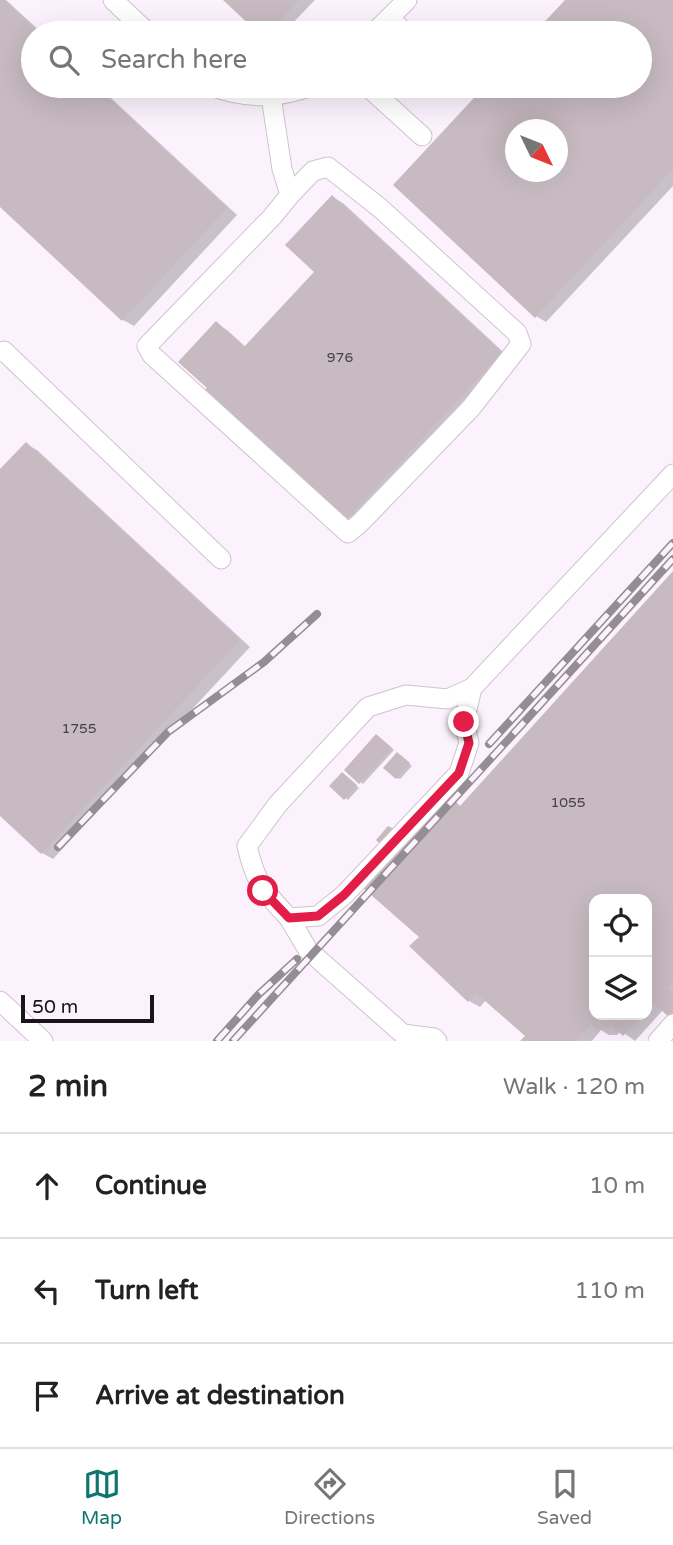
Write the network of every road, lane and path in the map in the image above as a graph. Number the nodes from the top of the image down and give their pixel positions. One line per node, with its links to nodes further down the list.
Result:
1 (113, 0): 4 (street)
2 (407, 0): 3 (street)
3 (390, 18): 5 (street); 6 (street)
4 (135, 21)
5 (387, 21)
6 (393, 21)
7 (271, 98): 10 (street)
8 (380, 98): 9 (street)
9 (422, 136)
10 (290, 195): 10 (street)
11 (0, 352): 13 (street)
12 (673, 474): 14 (street)
13 (221, 559)
14 (472, 688): 15 (street); 15 (street)
15 (289, 918): 19 (street)
16 (0, 1000): 18 (street)
17 (673, 1024): 20 (street)
18 (43, 1041)
19 (437, 1041)
20 (658, 1041)

